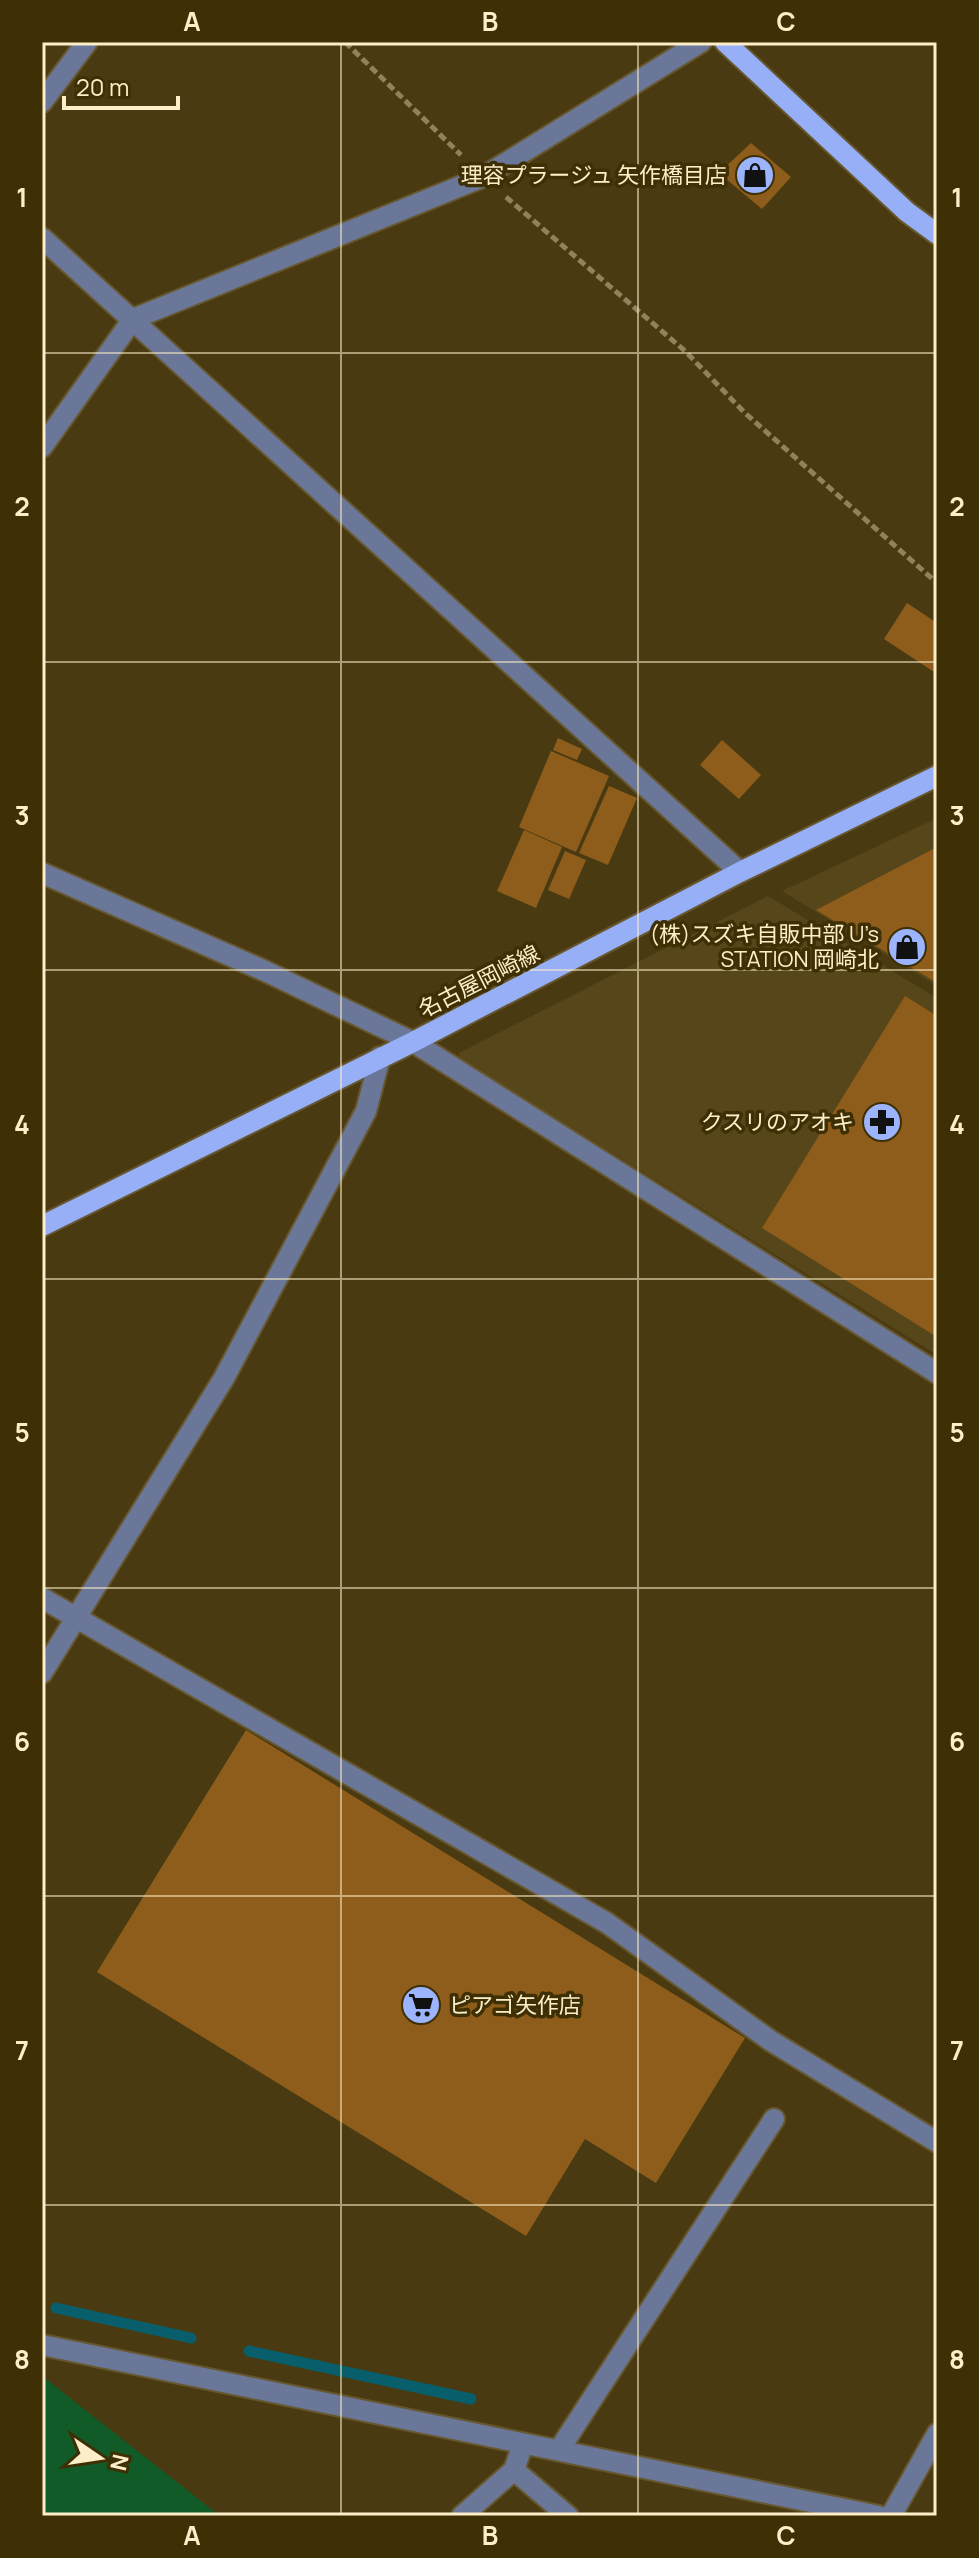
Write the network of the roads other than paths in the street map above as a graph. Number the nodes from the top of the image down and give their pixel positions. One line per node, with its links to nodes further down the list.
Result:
1 (87, 42): 4 (street)
2 (701, 42): 7 (street)
3 (725, 42): 5 (main road)
4 (42, 102)
5 (937, 234)
6 (42, 238): 7 (street)
7 (133, 319): 8 (street); 10 (street)
8 (42, 447)
9 (937, 776): 10 (main road, 名古屋岡崎線)
10 (740, 872): 12 (main road, 名古屋岡崎線)
11 (42, 873): 12 (street)
12 (413, 1042): 13 (main road, 名古屋岡崎線); 15 (street)
13 (380, 1057): 14 (main road, 名古屋岡崎線); 17 (street)
14 (42, 1226)
15 (937, 1373)
16 (42, 1598): 17 (street)
17 (75, 1618): 18 (street); 20 (street)
18 (42, 1673)
19 (774, 2119): 24 (street)
20 (937, 2142)
21 (42, 2345): 23 (street)
22 (937, 2434): 29 (street)
23 (523, 2444): 24 (street); 25 (street)
24 (559, 2450): 28 (street)
25 (514, 2470): 26 (street); 27 (street)
26 (462, 2516)
27 (568, 2516)
28 (879, 2516)
29 (891, 2516)

